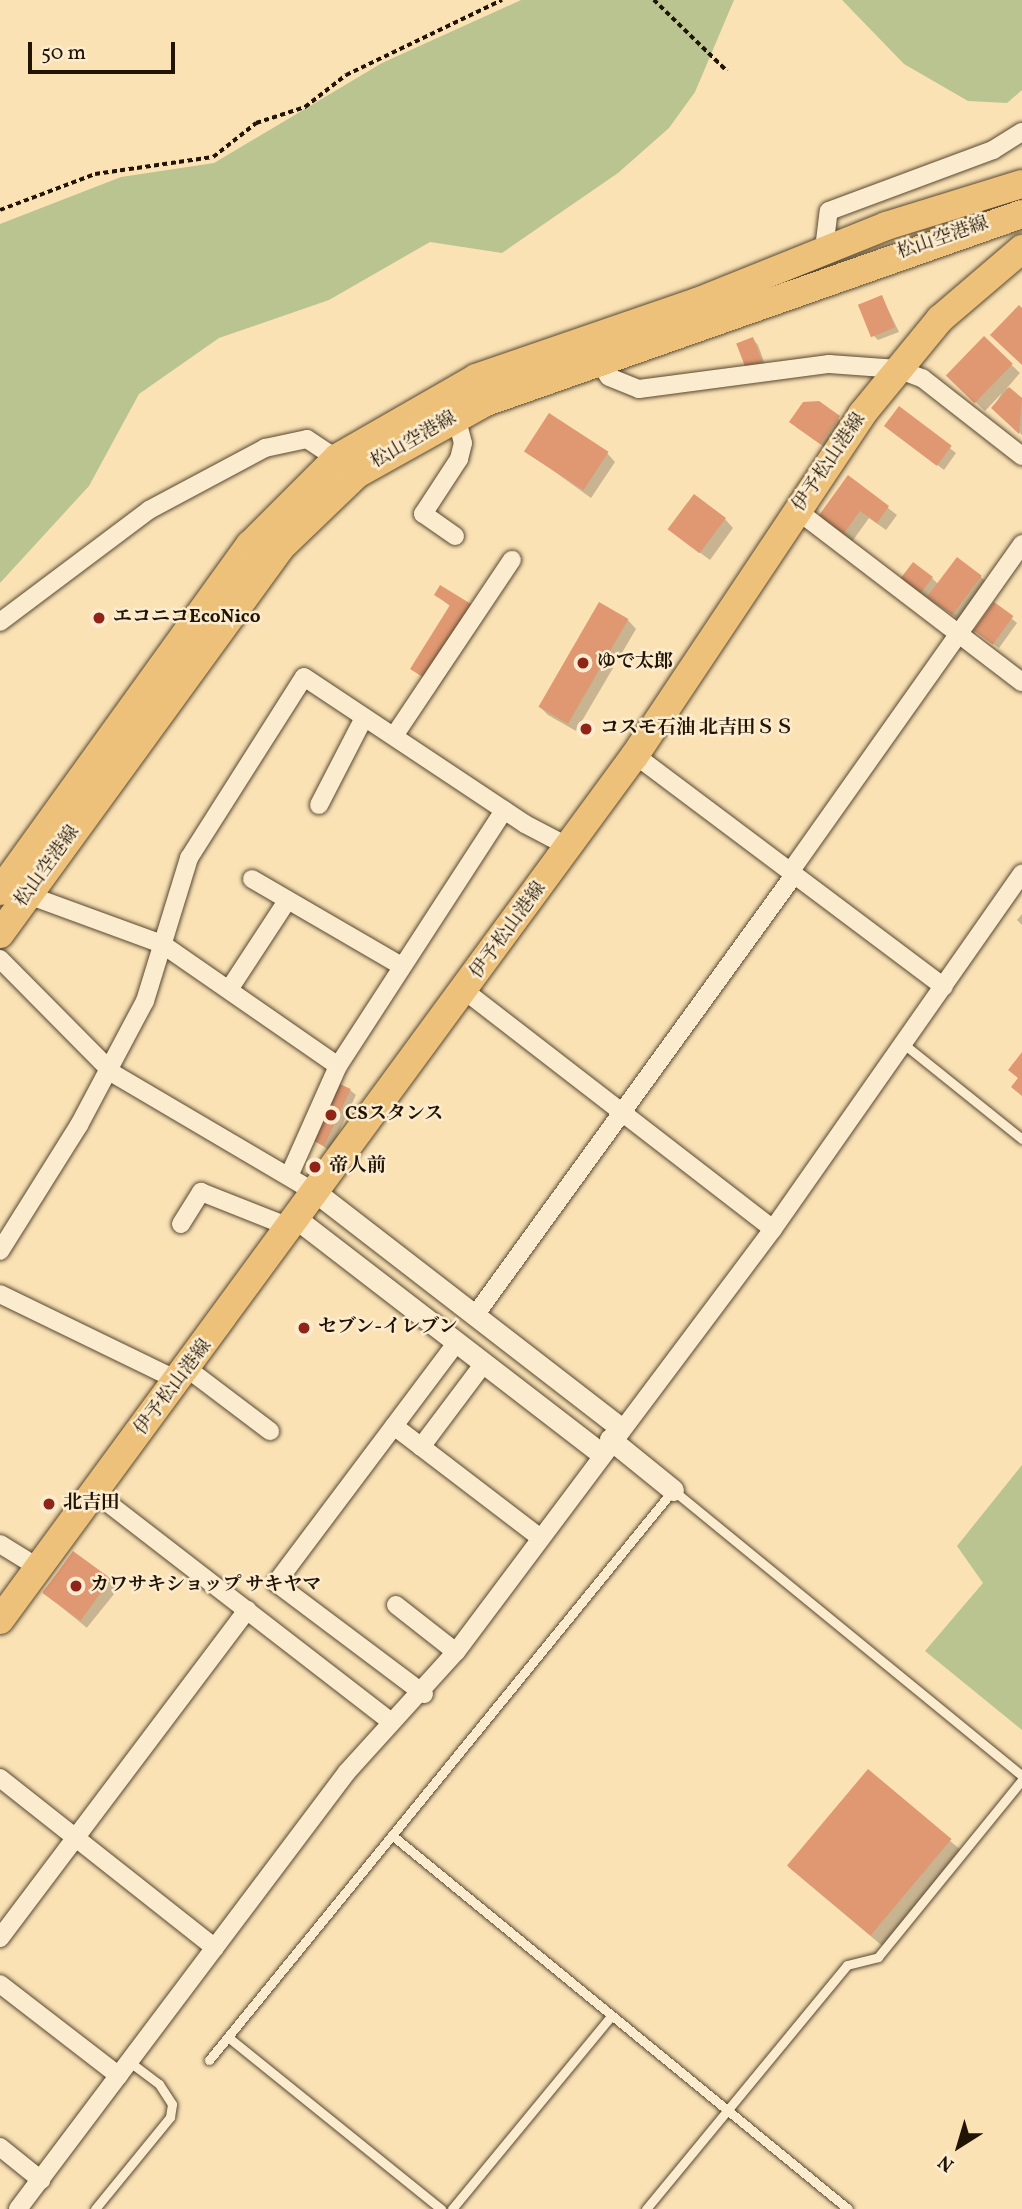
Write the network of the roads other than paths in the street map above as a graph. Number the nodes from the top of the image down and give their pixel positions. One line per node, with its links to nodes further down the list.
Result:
1 (1022, 132): 4 (street)
2 (1022, 184): 4 (main road, 松山空港線)
3 (1022, 214): 6 (main road, 松山空港線)
4 (824, 249): 10 (main road, 松山空港線)
5 (1022, 249): 7 (main road, 伊予松山港線)
6 (598, 361): 7 (street); 8 (main road, 松山空港線)
7 (898, 369): 9 (street); 11 (main road, 伊予松山港線)
8 (456, 416): 10 (main road, 松山空港線); 12 (street)
9 (1022, 456)
10 (347, 466): 15 (street); 27 (main road, 松山空港線); 28 (main road, 松山空港線)
11 (798, 511): 16 (street); 20 (main road, 伊予松山港線)
12 (455, 536)
13 (1022, 544): 16 (street)
14 (512, 560): 19 (street)
15 (0, 622)
16 (958, 633): 17 (street); 24 (street)
17 (1022, 682)
18 (364, 718): 19 (street); 21 (street); 31 (street)
19 (394, 736): 22 (street)
20 (635, 755): 23 (main road, 伊予松山港線); 24 (street)
21 (319, 805)
22 (503, 810): 23 (street); 33 (street)
23 (569, 847): 36 (main road, 伊予松山港線)
24 (792, 873): 35 (street); 40 (street)
25 (1022, 873): 35 (street)
26 (252, 879): 29 (street)
27 (0, 891)
28 (28, 895): 30 (main road, 松山空港線); 31 (street)
29 (287, 901): 33 (street); 34 (street)
30 (0, 934)
31 (162, 944): 34 (street); 39 (street)
32 (0, 959): 39 (street)
33 (398, 964): 38 (street)
34 (230, 988): 38 (street)
35 (944, 988): 37 (street)
36 (465, 991): 40 (street); 43 (main road, 伊予松山港線)
37 (905, 1045): 41 (lane); 46 (street)
38 (338, 1066): 42 (street)
39 (109, 1068): 42 (street); 47 (street)
40 (623, 1114): 46 (street); 49 (street)
41 (1022, 1139)
42 (289, 1176): 43 (street)
43 (318, 1194): 45 (main road, 伊予松山港線); 49 (street)
44 (181, 1224): 45 (street)
45 (295, 1224): 50 (street); 52 (main road, 伊予松山港線)
46 (773, 1229): 55 (street)
47 (0, 1251)
48 (0, 1294): 52 (street)
49 (476, 1314): 55 (street)
50 (457, 1342): 51 (street); 53 (street)
51 (484, 1363): 55 (street); 56 (street)
52 (183, 1375): 54 (street); 58 (main road, 伊予松山港線)
53 (394, 1426): 56 (street); 66 (street)
54 (270, 1431)
55 (610, 1440): 57 (street); 59 (street)
56 (421, 1447): 59 (street)
57 (673, 1490): 69 (lane); 70 (lane)
58 (95, 1493): 61 (main road, 伊予松山港線); 63 (street)
59 (539, 1537): 65 (street)
60 (0, 1544): 61 (street)
61 (39, 1568): 64 (main road, 伊予松山港線)
62 (396, 1605): 65 (street)
63 (247, 1610): 67 (street); 71 (street)
64 (0, 1620)
65 (456, 1652): 66 (street)
66 (424, 1694): 67 (street)
67 (388, 1720): 73 (street)
68 (0, 1778): 71 (street)
69 (1022, 1778): 79 (lane)
70 (393, 1836): 75 (lane); 76 (lane)
71 (76, 1838): 72 (street); 73 (street)
72 (0, 1938)
73 (215, 1948): 78 (street)
74 (0, 1984): 78 (street)
75 (611, 2016): 79 (lane); 85 (lane)
76 (228, 2037): 77 (lane); 84 (lane)
77 (209, 2060)
78 (124, 2069): 81 (street); 83 (lane)
79 (727, 2110): 86 (lane); 87 (lane)
80 (0, 2147): 81 (street)
81 (41, 2180): 82 (street)
82 (18, 2209)
83 (95, 2209)
84 (440, 2209)
85 (452, 2209)
86 (646, 2209)
87 (848, 2209)

